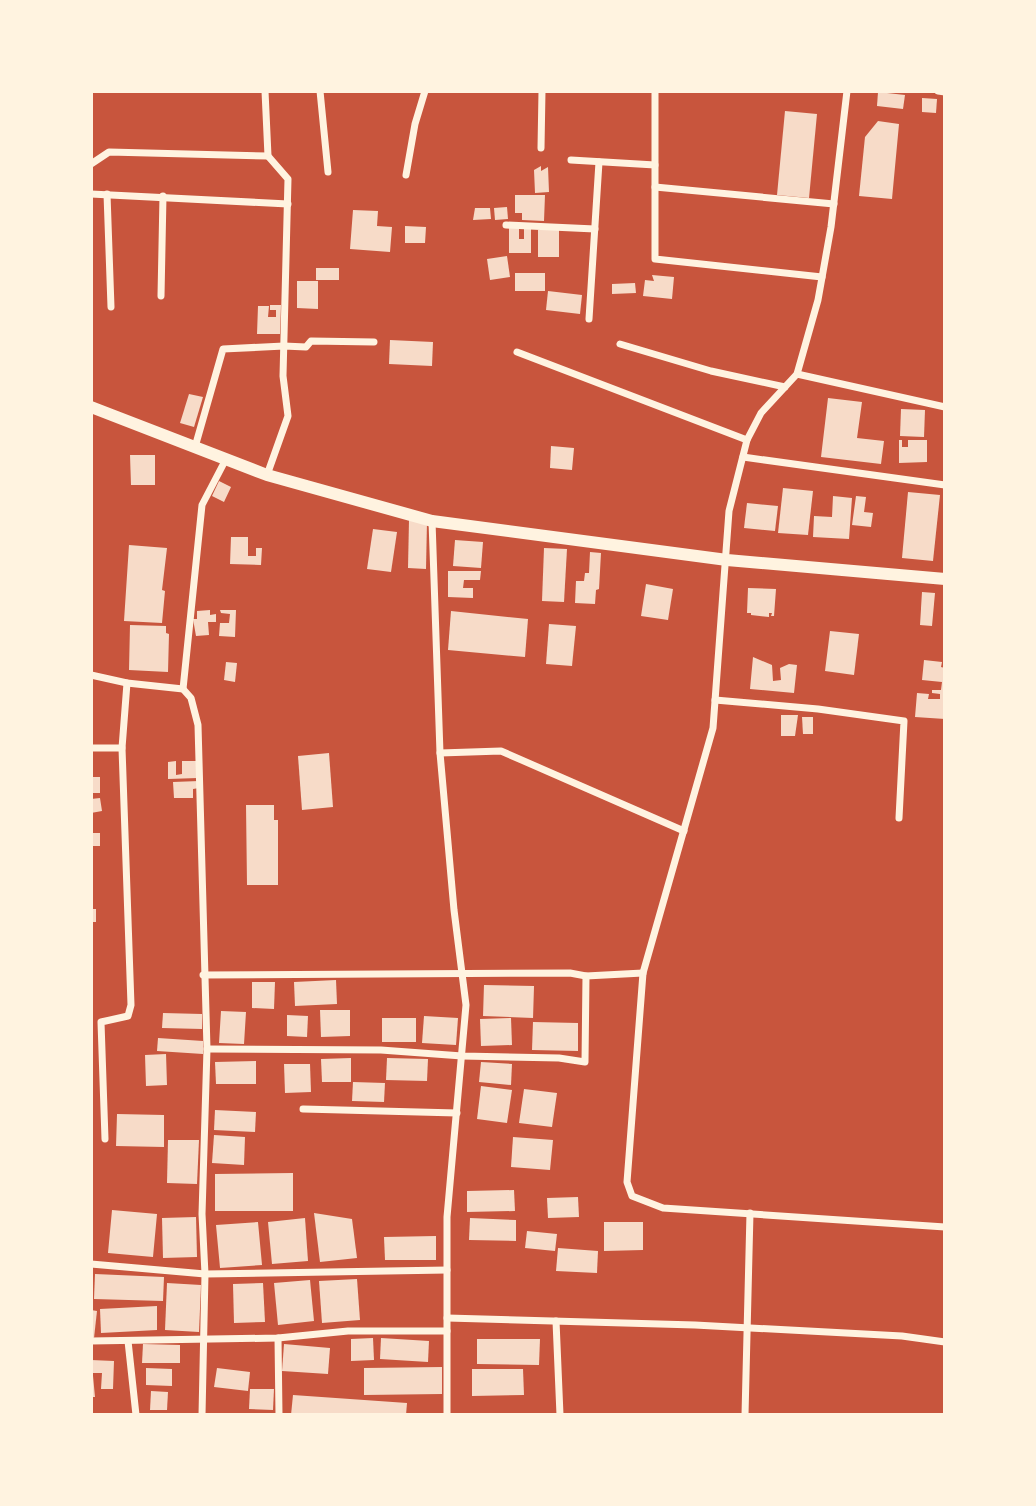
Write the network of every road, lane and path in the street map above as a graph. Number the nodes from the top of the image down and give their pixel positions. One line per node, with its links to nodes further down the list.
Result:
1 (265, 91): 10 (street)
2 (320, 91): 15 (street)
3 (425, 91): 16 (street)
4 (542, 91): 9 (street)
5 (655, 91): 14 (street)
6 (847, 91): 22 (street)
7 (938, 91): 8 (street)
8 (945, 92)
9 (541, 148)
10 (268, 156): 13 (street); 21 (street)
11 (571, 160): 12 (street)
12 (599, 162): 14 (street); 24 (street)
13 (91, 164)
14 (655, 165): 17 (street)
15 (328, 172)
16 (406, 175)
17 (655, 187): 22 (street); 25 (street)
18 (91, 194): 19 (street)
19 (107, 194): 20 (street); 27 (street)
20 (163, 196): 21 (street); 26 (street)
21 (288, 204): 31 (street)
22 (834, 204): 25 (street)
23 (506, 225): 24 (street)
24 (595, 229): 28 (street)
25 (822, 277): 33 (street)
26 (161, 296)
27 (111, 307)
28 (589, 319)
29 (374, 342): 31 (street)
30 (620, 344): 34 (street)
31 (284, 346): 38 (street); 41 (street)
32 (517, 352): 37 (street)
33 (797, 374): 34 (street); 36 (street)
34 (785, 387): 37 (street)
35 (91, 407): 38 (main road)
36 (945, 407)
37 (747, 440): 39 (street)
38 (195, 447): 40 (main road)
39 (743, 457): 42 (street); 44 (street)
40 (226, 458): 41 (main road); 48 (street)
41 (268, 475): 43 (main road)
42 (945, 485)
43 (432, 521): 44 (main road); 52 (street)
44 (727, 560): 45 (main road); 49 (street)
45 (945, 579)
46 (91, 675): 47 (street)
47 (127, 683): 48 (street); 51 (street)
48 (183, 689): 57 (street)
49 (715, 700): 53 (street); 54 (street)
50 (91, 748): 51 (street)
51 (122, 748): 63 (street)
52 (440, 753): 54 (street); 56 (street)
53 (899, 818)
54 (684, 831): 55 (street)
55 (643, 973): 58 (street); 64 (street)
56 (462, 974): 57 (street); 58 (street); 60 (street)
57 (203, 975): 59 (street)
58 (586, 976): 60 (street)
59 (207, 1049): 60 (street); 68 (street)
60 (462, 1056): 62 (street)
61 (303, 1109): 62 (street)
62 (457, 1113): 67 (street)
63 (105, 1139)
64 (750, 1213): 65 (street); 71 (street)
65 (945, 1227)
66 (91, 1264): 68 (street)
67 (447, 1270): 68 (street); 69 (street)
68 (205, 1274): 73 (street)
69 (447, 1318): 70 (street); 72 (street)
70 (556, 1321): 71 (street); 82 (street)
71 (746, 1328): 77 (street); 83 (street)
72 (447, 1331): 74 (street); 81 (street)
73 (204, 1338): 74 (street); 76 (street); 79 (street)
74 (278, 1338): 80 (street)
75 (91, 1341): 76 (street)
76 (128, 1341): 78 (street)
77 (945, 1342)
78 (136, 1415)
79 (202, 1415)
80 (279, 1415)
81 (447, 1415)
82 (560, 1415)
83 (745, 1415)

